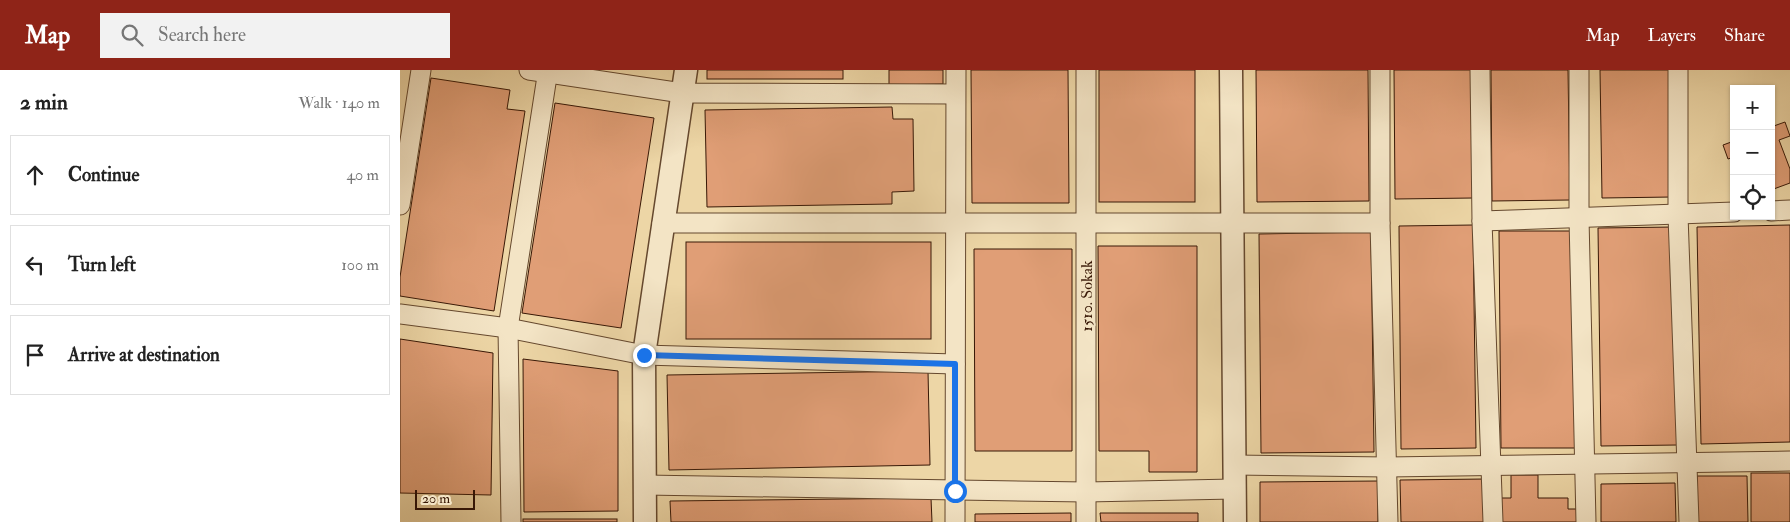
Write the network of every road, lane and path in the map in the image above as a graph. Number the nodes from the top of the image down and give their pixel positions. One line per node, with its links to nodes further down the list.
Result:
1 (421, 70): 13 (street)
2 (686, 70): 11 (street)
3 (956, 70): 12 (street)
4 (1086, 70): 20 (street, 1510. Sokak)
5 (1231, 70): 21 (street)
6 (1380, 70): 22 (street)
7 (1480, 70): 19 (street)
8 (1578, 70): 18 (street)
9 (1678, 70): 17 (street)
10 (542, 71): 11 (street); 26 (street)
11 (682, 93): 12 (street); 23 (street)
12 (955, 94): 24 (street)
13 (400, 205)
14 (1790, 210): 15 (street)
15 (1775, 211)
16 (1730, 212): 17 (street)
17 (1678, 214): 18 (street); 31 (street)
18 (1579, 218): 19 (street); 33 (street)
19 (1482, 220): 30 (street)
20 (1086, 222): 21 (street); 24 (street); 38 (street, 1510. Sokak)
21 (1233, 222): 22 (street); 32 (street)
22 (1380, 223): 34 (street)
23 (662, 224): 24 (street); 27 (street)
24 (955, 224): 28 (street)
25 (400, 314): 26 (street)
26 (508, 328): 27 (street); 39 (street)
27 (644, 355): 28 (street); 35 (street)
28 (955, 364): 37 (street)
29 (1790, 461): 31 (street)
30 (1492, 464): 33 (street); 34 (street); 45 (street)
31 (1688, 464): 33 (street); 47 (street)
32 (1234, 465): 34 (street); 36 (street)
33 (1585, 465): 46 (street)
34 (1387, 467): 44 (street)
35 (645, 485): 37 (street); 40 (street)
36 (1234, 489): 38 (street); 43 (street)
37 (955, 491): 38 (street); 41 (street)
38 (1086, 492): 42 (street, 1510. Sokak)
39 (511, 522)
40 (645, 522)
41 (955, 522)
42 (1086, 522)
43 (1235, 522)
44 (1388, 522)
45 (1493, 522)
46 (1586, 522)
47 (1689, 522)

